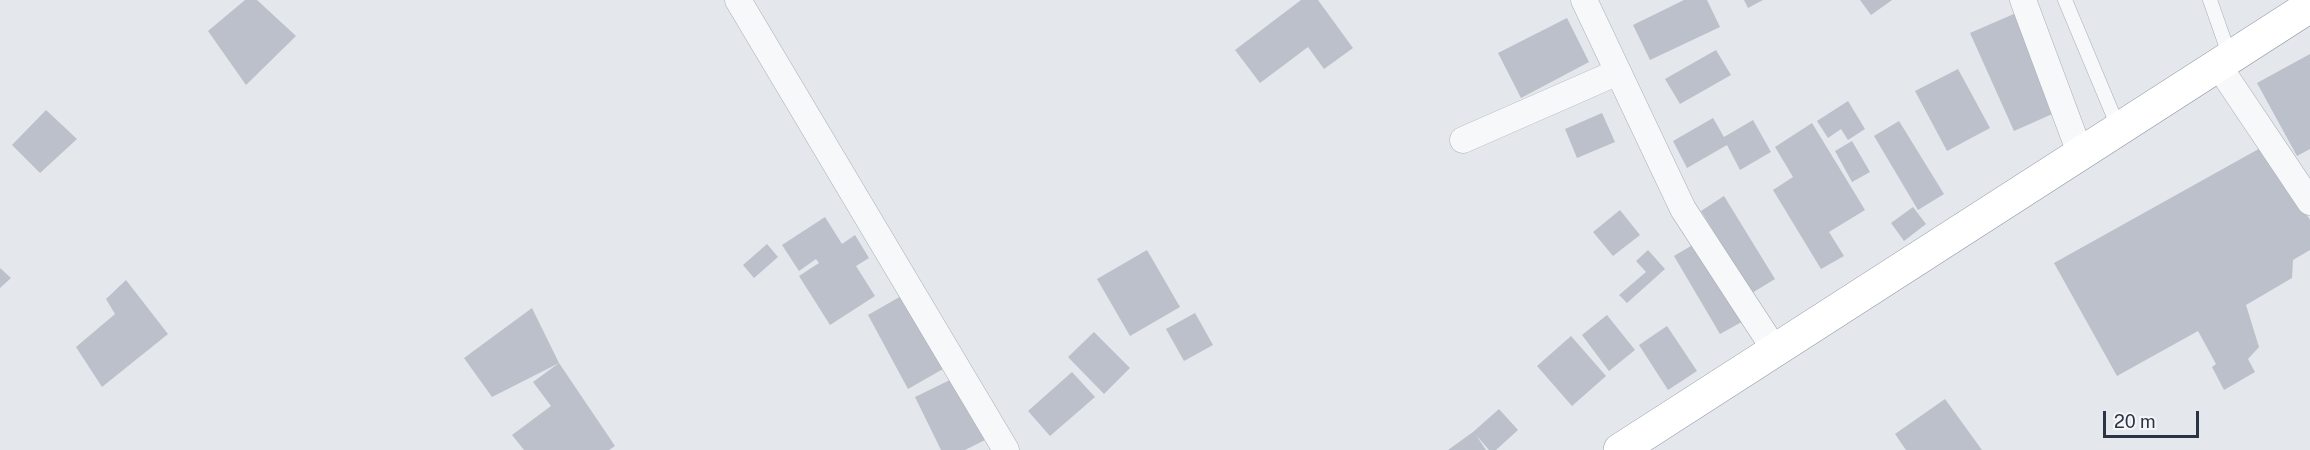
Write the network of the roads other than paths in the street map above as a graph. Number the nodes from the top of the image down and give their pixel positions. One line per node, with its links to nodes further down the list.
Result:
1 (738, 0): 14 (street)
2 (1584, 0): 8 (street)
3 (2023, 0): 11 (street)
4 (2065, 0): 9 (lane)
5 (2210, 0): 7 (lane)
6 (2310, 6): 7 (highway)
7 (2224, 61): 9 (highway); 12 (street)
8 (1618, 72): 10 (street); 13 (street)
9 (2119, 129): 11 (highway)
10 (1463, 140)
11 (2080, 153): 13 (highway)
12 (2310, 202)
13 (1775, 350): 15 (highway)
14 (1006, 450)
15 (1620, 450)

